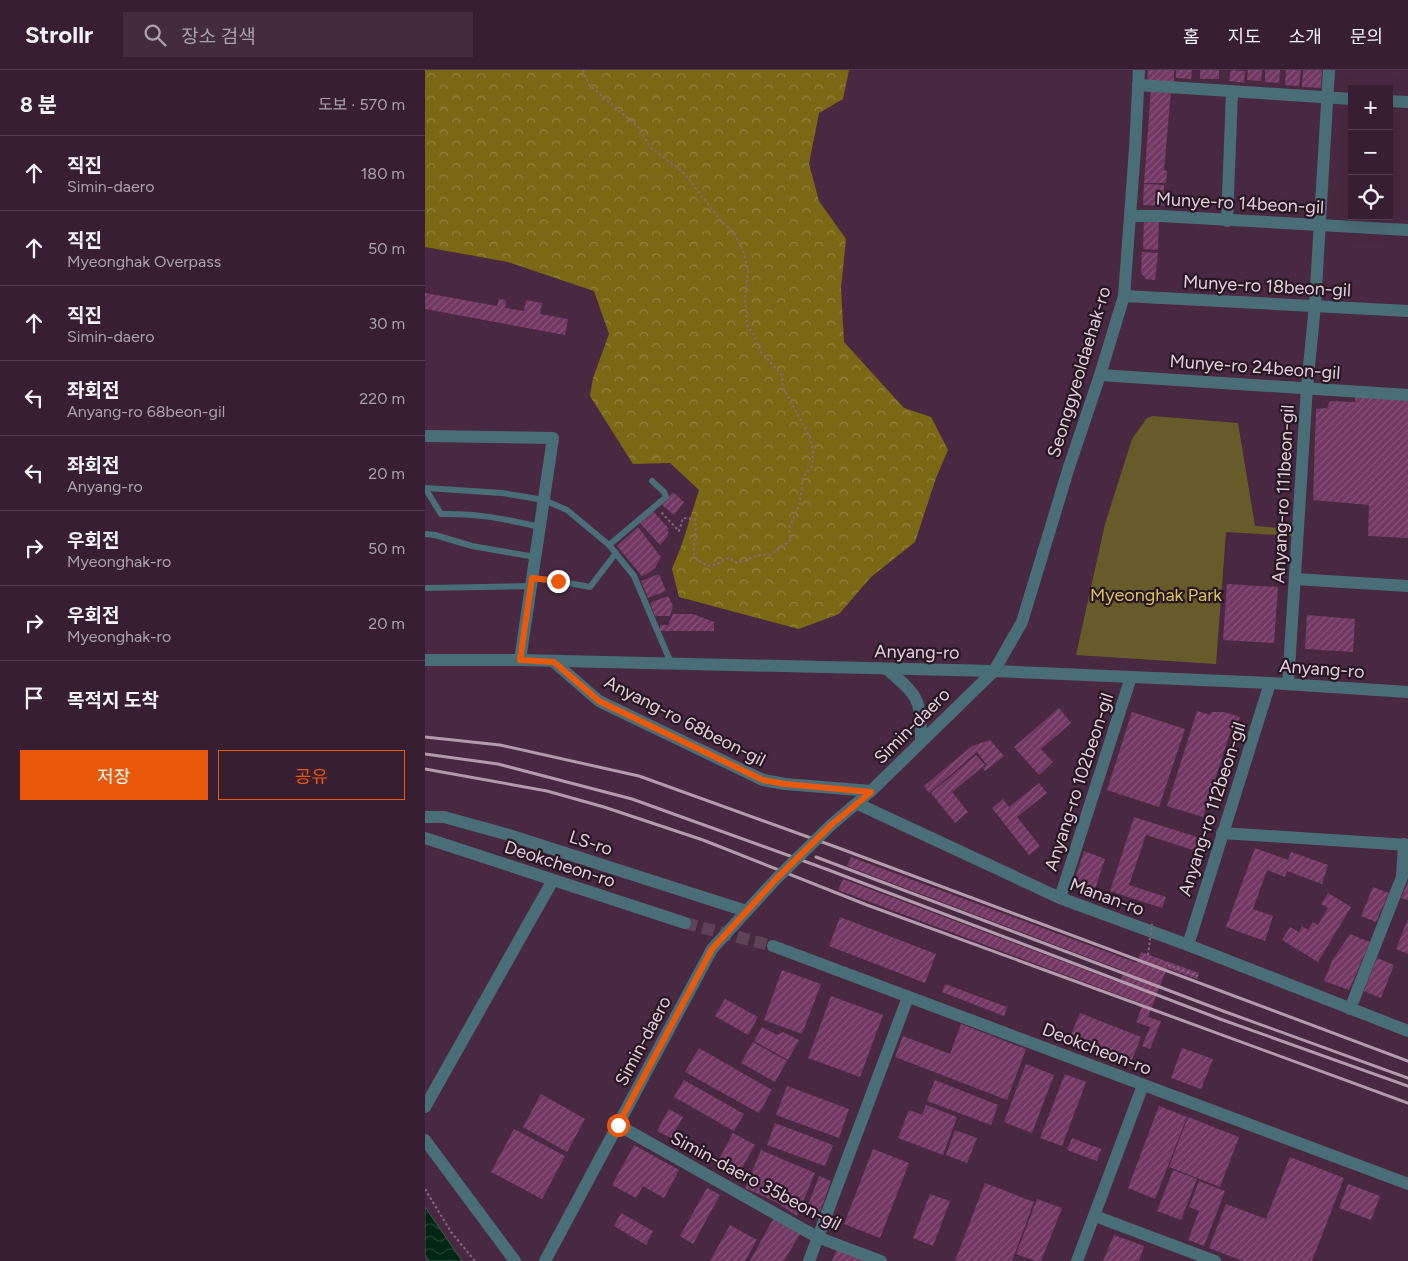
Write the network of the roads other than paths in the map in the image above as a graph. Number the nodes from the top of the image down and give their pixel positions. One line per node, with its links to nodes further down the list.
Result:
1 (1139, 70): 3 (street, Seonggyeoldaehak-ro)
2 (1329, 70): 5 (street, Anyang-ro 111beon-gil)
3 (1138, 84): 4 (street); 9 (street, Seonggyeoldaehak-ro)
4 (1232, 92): 5 (street); 10 (street)
5 (1327, 97): 6 (street); 11 (street, Anyang-ro 111beon-gil)
6 (1348, 99)
7 (1393, 101): 8 (street)
8 (1408, 102)
9 (1130, 216): 10 (street, Munye-ro 14beon-gil); 13 (street, Seonggyeoldaehak-ro)
10 (1227, 221): 11 (street, Munye-ro 14beon-gil)
11 (1320, 225): 12 (street, Munye-ro 14beon-gil); 14 (street, Anyang-ro 111beon-gil)
12 (1408, 230)
13 (1123, 296): 14 (street, Munye-ro 18beon-gil); 16 (street, Seonggyeoldaehak-ro)
14 (1315, 305): 15 (street, Munye-ro 18beon-gil); 17 (street, Anyang-ro 111beon-gil)
15 (1408, 311)
16 (1100, 375): 17 (street, Munye-ro 24beon-gil); 37 (street, Seonggyeoldaehak-ro)
17 (1307, 387): 18 (street, Munye-ro 24beon-gil); 28 (street, Anyang-ro 111beon-gil)
18 (1408, 395)
19 (425, 436): 22 (street)
20 (652, 481): 25 (lane)
21 (425, 488): 22 (lane); 23 (lane)
22 (544, 500): 23 (street); 25 (lane)
23 (540, 527): 27 (street)
24 (425, 534): 27 (lane)
25 (609, 545): 26 (lane)
26 (616, 553): 29 (lane); 35 (lane)
27 (535, 557): 29 (street)
28 (1295, 579): 30 (street); 40 (street, Anyang-ro 111beon-gil)
29 (531, 582): 31 (lane); 33 (street)
30 (1408, 586)
31 (425, 588)
32 (425, 660): 33 (street, Anyang-ro)
33 (520, 660): 34 (street, Anyang-ro)
34 (554, 662): 35 (street, Anyang-ro); 43 (street, Anyang-ro 68beon-gil)
35 (671, 664): 36 (street, Anyang-ro)
36 (887, 668): 37 (street, Anyang-ro); 42 (street)
37 (994, 671): 38 (street, Anyang-ro); 42 (street, Simin-daero)
38 (1131, 677): 39 (street, Anyang-ro); 50 (street, Anyang-ro 102beon-gil)
39 (1271, 683): 40 (street, Anyang-ro); 46 (street, Anyang-ro 112beon-gil)
40 (1288, 684): 41 (street, Anyang-ro)
41 (1408, 692)
42 (921, 742): 43 (street, Simin-daero)
43 (871, 792): 44 (street, Simin-daero)
44 (858, 804): 50 (street, Manan-ro); 51 (street, Simin-daero, bridge)
45 (425, 816): 51 (street, LS-ro)
46 (1222, 833): 48 (street); 53 (street, Anyang-ro 112beon-gil)
47 (425, 838): 49 (street, Deokcheon-ro)
48 (1406, 844): 56 (street)
49 (553, 880): 52 (street, Deokcheon-ro); 59 (street)
50 (1060, 898): 53 (street, Manan-ro)
51 (746, 911): 60 (street, Simin-daero)
52 (685, 923)
53 (1188, 945): 56 (street, Manan-ro)
54 (773, 946): 55 (street, Deokcheon-ro)
55 (907, 997): 58 (street, Deokcheon-ro); 64 (street)
56 (1349, 1009): 57 (street, Manan-ro)
57 (1408, 1031)
58 (1143, 1085): 62 (street, Deokcheon-ro); 63 (street)
59 (425, 1107)
60 (618, 1125): 64 (street, Simin-daero 35beon-gil); 66 (street, Simin-daero)
61 (425, 1140): 65 (street)
62 (1408, 1184)
63 (1095, 1216): 69 (street); 70 (street)
64 (817, 1237): 67 (street); 68 (street, Simin-daero 35beon-gil)
65 (515, 1261)
66 (545, 1261)
67 (809, 1261)
68 (881, 1261)
69 (1077, 1261)
70 (1215, 1261)

